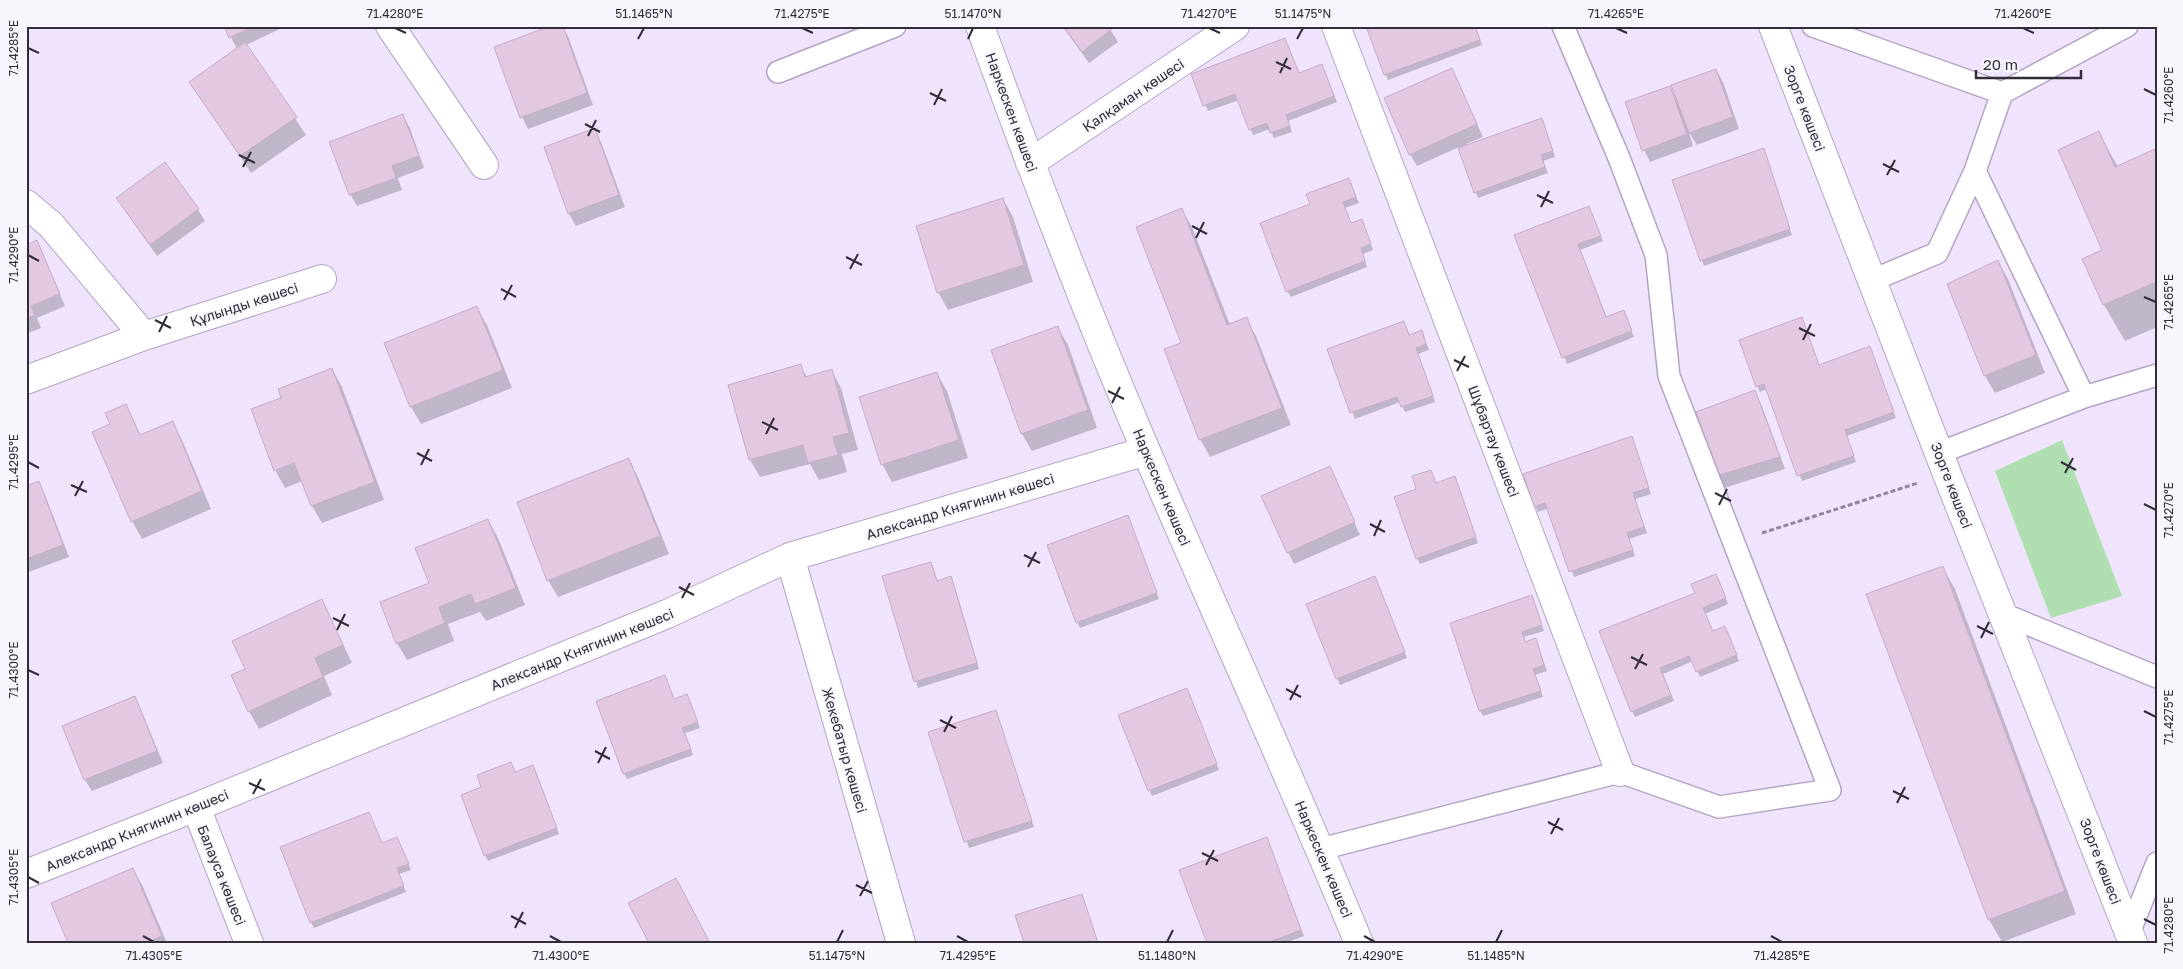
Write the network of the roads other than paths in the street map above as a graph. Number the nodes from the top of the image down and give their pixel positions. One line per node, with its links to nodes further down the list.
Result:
1 (390, 26): 13 (street)
2 (895, 26): 10 (lane)
3 (980, 26): 12 (street, Наркескен көшесі)
4 (1235, 26): 12 (street, Қалқаман көшесі)
5 (1336, 26): 27 (street, Шұбартау көшесі)
6 (1563, 26): 27 (lane)
7 (1773, 26): 17 (street, Зорге көшесі)
8 (1813, 26): 11 (lane)
9 (2127, 26): 11 (lane)
10 (778, 72)
11 (2002, 93): 14 (lane)
12 (1030, 163): 22 (street, Наркескен көшесі)
13 (484, 164)
14 (1975, 171): 17 (lane); 21 (lane)
15 (26, 204): 18 (street)
16 (322, 279): 18 (street, Құлынды көшесі)
17 (1873, 280): 23 (street, Зорге көшесі)
18 (144, 336): 20 (street, Құлынды көшесі)
19 (2157, 375): 21 (lane)
20 (26, 380)
21 (2084, 397): 23 (lane)
22 (1146, 451): 24 (street, Александр Княгинин көшесі); 29 (street, Наркескен көшесі)
23 (1943, 464): 25 (street, Зорге көшесі)
24 (790, 557): 28 (street, Александр Княгинин көшесі); 34 (street, Жекебатыр көшесі)
25 (2003, 614): 26 (lane); 32 (street, Зорге көшесі)
26 (2157, 677)
27 (1620, 772): 29 (lane)
28 (196, 807): 31 (street, Александр Княгинин көшесі); 33 (street, Балауса көшесі)
29 (1320, 850): 35 (street, Наркескен көшесі)
30 (2157, 863): 32 (lane)
31 (26, 874)
32 (2131, 938)
33 (249, 943)
34 (901, 943)
35 (1359, 943)

